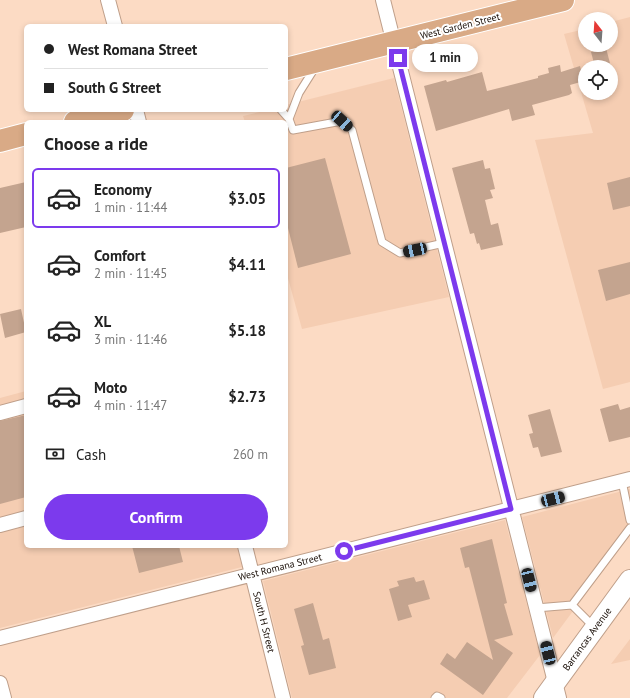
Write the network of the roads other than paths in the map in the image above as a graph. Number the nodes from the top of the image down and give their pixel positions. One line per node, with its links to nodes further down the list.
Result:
1 (108, 0): 4 (street)
2 (383, 0): 5 (street)
3 (563, 0): 5 (main road, West Garden Street)
4 (114, 24)
5 (394, 43): 6 (main road, West Garden Street); 14 (street)
6 (318, 61): 7 (main road, West Garden Street); 10 (lane)
7 (288, 69)
8 (115, 112): 11 (main road)
9 (283, 112): 10 (lane)
10 (289, 119): 14 (lane)
11 (83, 120)
12 (24, 135): 13 (main road)
13 (0, 141)
14 (444, 243): 18 (street)
15 (24, 407): 16 (street)
16 (0, 413)
17 (626, 480): 18 (street, West Romana Street); 20 (lane)
18 (511, 509): 24 (street, West Romana Street); 27 (street)
19 (24, 519): 21 (street)
20 (630, 520)
21 (0, 525)
22 (630, 528): 26 (lane)
23 (246, 548): 24 (street, South H Street)
24 (252, 574): 29 (street, West Romana Street); 33 (street, South H Street)
25 (630, 580): 28 (main road, Barrancas Avenue)
26 (572, 605): 27 (lane); 28 (lane)
27 (536, 608): 31 (street)
28 (596, 628): 31 (main road, Barrancas Avenue)
29 (0, 638)
30 (0, 683): 32 (street)
31 (553, 693)
32 (4, 698)
33 (283, 698)
34 (435, 698): 35 (lane)
35 (441, 698)

